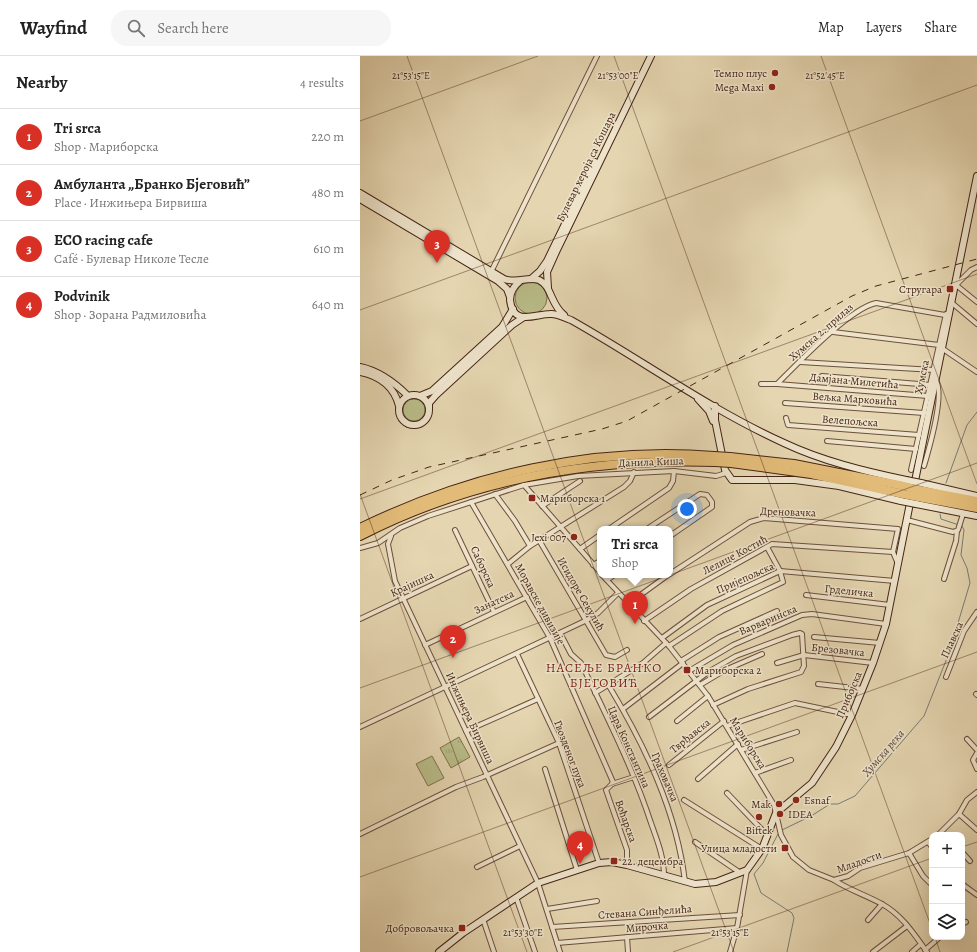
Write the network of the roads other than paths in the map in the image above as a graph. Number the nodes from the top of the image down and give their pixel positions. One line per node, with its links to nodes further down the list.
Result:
1 (597, 56): 9 (street)
2 (646, 56): 10 (main road, Булевар хероја са Кошара)
3 (651, 56): 13 (main road, Булевар хероја са Кошара)
4 (977, 176): 6 (main road, Хумска)
5 (360, 193): 9 (main road)
6 (975, 196): 12 (main road, Хумска)
7 (360, 199): 14 (main road)
8 (977, 267): 12 (street)
9 (491, 272): 11 (main road)
10 (531, 279): 11 (main road); 13 (main road)
11 (520, 281): 14 (main road)
12 (956, 285): 16 (street); 17 (main road, Хумска)
13 (548, 288): 15 (main road)
14 (510, 297): 18 (main road)
15 (551, 297): 20 (main road); 22 (main road)
16 (977, 302)
17 (952, 303): 19 (main road, Хумска); 23 (street)
18 (513, 309): 21 (main road); 37 (main road)
19 (948, 314): 24 (street, Хумска 2. прилаз); 25 (main road, Хумска)
20 (539, 316): 21 (main road); 22 (main road)
21 (524, 317): 42 (main road)
22 (571, 320): 35 (main road)
23 (977, 324)
24 (833, 332): 25 (street); 26 (street, Хумска 2. прилаз)
25 (941, 347): 28 (street, Хумска); 30 (street); 32 (main road, Хумска)
26 (800, 362): 28 (street); 34 (street, Хумска 2. прилаз)
27 (360, 366): 36 (main road)
28 (934, 370): 32 (street, Хумска)
29 (360, 372): 40 (main road)
30 (977, 372)
31 (822, 376): 32 (street)
32 (933, 383): 38 (street, Хумска); 51 (street, Хумска); 68 (main road, Хумска)
33 (760, 384): 34 (street)
34 (778, 384): 38 (street, Дамјана Милетића)
35 (693, 394): 41 (main road); 47 (main road)
36 (408, 396): 37 (main road); 40 (main road)
37 (420, 396): 42 (main road)
38 (928, 396): 43 (street, Хумска)
39 (785, 403): 43 (street, Вељка Марковића)
40 (399, 406): 42 (main road)
41 (716, 406): 44 (main road); 46 (main road)
42 (429, 408)
43 (924, 413): 48 (street, Хумска)
44 (729, 414): 46 (main road); 58 (main road)
45 (786, 418): 48 (street, Велепољска)
46 (715, 420): 47 (main road)
47 (716, 428): 55 (main road)
48 (919, 435): 50 (street, Хумска)
49 (827, 441): 50 (street)
50 (916, 449): 52 (street, Хумска)
51 (924, 466)
52 (911, 470)
53 (674, 471): 54 (street, Данила Киша); 55 (street, Данила Киша); 70 (street)
54 (634, 472): 57 (street, Данила Киша); 69 (street)
55 (726, 473): 58 (main road)
56 (580, 481): 64 (street)
57 (524, 485): 60 (street, Данила Киша); 64 (street)
58 (903, 490): 59 (highway, bridge); 59 (main road, bridge); 74 (highway, bridge)
59 (919, 493): 61 (main road); 62 (highway); 65 (highway); 66 (main road)
60 (495, 494): 63 (street, Данила Киша); 79 (street)
61 (977, 496)
62 (977, 501)
63 (471, 502): 76 (street, Данила Киша); 85 (street, Моравске дивизије)
64 (542, 506): 69 (street)
65 (977, 508)
66 (963, 514): 67 (main road); 73 (street)
67 (977, 516)
68 (907, 520): 73 (street); 86 (main road, Прибојска)
69 (561, 526): 78 (street); 82 (street)
70 (613, 526)
71 (652, 526): 75 (street)
72 (455, 530): 88 (street, Саборска)
73 (958, 530): 94 (street)
74 (360, 533)
75 (673, 534)
76 (391, 536): 81 (street, Данила Киша); 100 (street, Инжињера Бирвиша)
77 (597, 537): 82 (street)
78 (539, 540): 79 (street); 107 (street, Исидоре Секулић)
79 (530, 546): 85 (street)
80 (767, 547): 83 (street, Лелице Костић); 91 (street); 108 (street, Лелице Костић)
81 (360, 548)
82 (580, 549): 87 (street)
83 (893, 552): 86 (street); 90 (street, Дреновачка)
84 (597, 563): 87 (street)
85 (508, 564): 99 (street, Моравске дивизије)
86 (898, 564): 96 (main road, Прибојска)
87 (593, 565): 89 (street)
88 (472, 566): 100 (street, Крајишка); 104 (street, Саборска)
89 (597, 569)
90 (673, 571)
91 (780, 571): 96 (street, Пријепољска); 113 (street, Пријепољска); 116 (street)
92 (610, 578): 95 (street)
93 (664, 578): 101 (street, Дреновачка)
94 (944, 579)
95 (607, 580): 97 (street, Мариборска)
96 (895, 581): 102 (main road, Прибојска)
97 (618, 593): 101 (street, Мариборска); 107 (street)
98 (806, 595): 102 (street, Грделичка)
99 (527, 597): 104 (street, Занатска); 112 (street, Моравске дивизије)
100 (403, 599): 106 (street, Крајишка); 115 (street, Инжињера Бирвиша)
101 (628, 604): 108 (street, Мариборска)
102 (890, 605): 109 (main road, Прибојска)
103 (777, 611): 121 (street)
104 (494, 612): 115 (street, Занатска)
105 (977, 612): 125 (street, Плавска)
106 (360, 619)
107 (587, 620): 110 (street); 117 (street, Исидоре Секулић)
108 (644, 621): 113 (street, Мариборска)
109 (886, 624): 114 (main road, Прибојска); 124 (street, Варваринска)
110 (560, 633): 112 (street); 132 (street, Цара Константина)
111 (814, 637): 114 (street)
112 (550, 638): 118 (street); 158 (street, Моравске дивизије)
113 (662, 638): 116 (street, Мариборска)
114 (880, 643): 123 (main road, Прибојска)
115 (425, 644): 130 (street, Инжињера Бирвиша)
116 (668, 645): 121 (street, Мариборска); 129 (street)
117 (628, 650)
118 (517, 654): 130 (street); 134 (street, Гвозденог пука)
119 (762, 654): 128 (street)
120 (804, 655): 122 (street, Брезовачка); 123 (street, Брезовачка); 126 (street); 135 (street)
121 (682, 662): 124 (street, Мариборска); 136 (street)
122 (778, 663)
123 (874, 663): 131 (main road, Прибојска)
124 (689, 671): 126 (street, Мариборска)
125 (946, 677)
126 (696, 680): 128 (street, Мариборска); 138 (street)
127 (818, 684): 131 (street)
128 (700, 685): 133 (street, Мариборска)
129 (609, 686): 132 (street); 136 (street, Граховачка)
130 (445, 687): 142 (street); 143 (street, Инжињера Бирвиша)
131 (863, 689): 137 (main road, Прибојска)
132 (595, 693): 156 (street, Цара Константина)
133 (708, 696): 135 (street, Мариборска); 139 (street)
134 (538, 699): 143 (street); 146 (street, Гвозденог пука)
135 (713, 705): 140 (street, Мариборска)
136 (623, 709): 183 (street, Граховачка)
137 (852, 715): 141 (street); 162 (main road, Прибојска)
138 (649, 717)
139 (677, 721)
140 (724, 721): 141 (street, Мариборска); 151 (street, Тврђавска)
141 (727, 726): 147 (street, Мариборска)
142 (360, 727)
143 (466, 731): 155 (street, Инжињера Бирвиша)
144 (797, 732): 148 (street)
145 (967, 739): 149 (street)
146 (559, 743): 155 (street); 175 (street, Гвозденог пука)
147 (738, 744): 148 (street, Мариборска); 157 (street)
148 (742, 750): 154 (street, Мариборска)
149 (977, 751): 153 (street)
150 (791, 760): 154 (street)
151 (669, 765)
152 (545, 769): 178 (street)
153 (977, 769)
154 (756, 773): 162 (street, Мариборска)
155 (487, 776): 166 (street); 170 (street, Инжињера Бирвиша)
156 (634, 777): 158 (street); 181 (street, Цара Константина)
157 (698, 779)
158 (612, 784): 176 (street, Воћарска)
159 (977, 792): 163 (street)
160 (727, 793): 167 (street)
161 (684, 800): 171 (street)
162 (776, 812): 167 (main road); 182 (street, Младости)
163 (959, 814): 164 (street); 165 (street)
164 (977, 830)
165 (942, 831)
166 (360, 834)
167 (768, 836): 171 (main road)
168 (929, 841): 172 (street, Младости)
169 (695, 842): 180 (street)
170 (520, 846): 177 (street); 185 (street, Инжињера Бирвиша)
171 (762, 849): 179 (main road)
172 (909, 852): 182 (street, Младости); 184 (street)
173 (965, 855): 174 (street)
174 (970, 860)
175 (599, 863): 176 (main road); 178 (main road)
176 (627, 865): 181 (main road)
177 (477, 867)
178 (576, 870): 185 (main road)
179 (747, 870): 180 (main road); 192 (street)
180 (739, 872): 183 (main road)
181 (664, 876): 183 (main road)
182 (834, 880): 190 (street)
183 (686, 882)
184 (929, 882)
185 (538, 883): 188 (main road); 191 (street, Инжињера Бирвиша)
186 (965, 886): 187 (street)
187 (977, 895)
188 (516, 897): 193 (main road); 205 (street)
189 (597, 901): 191 (street)
190 (882, 904): 194 (street); 195 (street)
191 (547, 909): 196 (street, Инжињера Бирвиша)
192 (740, 915): 196 (street, Стевана Синђелића); 197 (street)
193 (483, 919): 203 (main road); 204 (street)
194 (868, 920)
195 (907, 926): 201 (street); 209 (street)
196 (552, 927): 200 (street, Инжињера Бирвиша)
197 (737, 928): 198 (street, Мирочка); 208 (street)
198 (627, 937): 200 (street, Мирочка); 207 (street)
199 (937, 940): 202 (street)
200 (557, 943): 206 (street, Инжињера Бирвиша)
201 (921, 944): 202 (street); 210 (street)
202 (926, 951)
203 (439, 952)
204 (494, 952)
205 (535, 952)
206 (560, 952)
207 (628, 952)
208 (730, 952)
209 (873, 952)
210 (912, 952)

